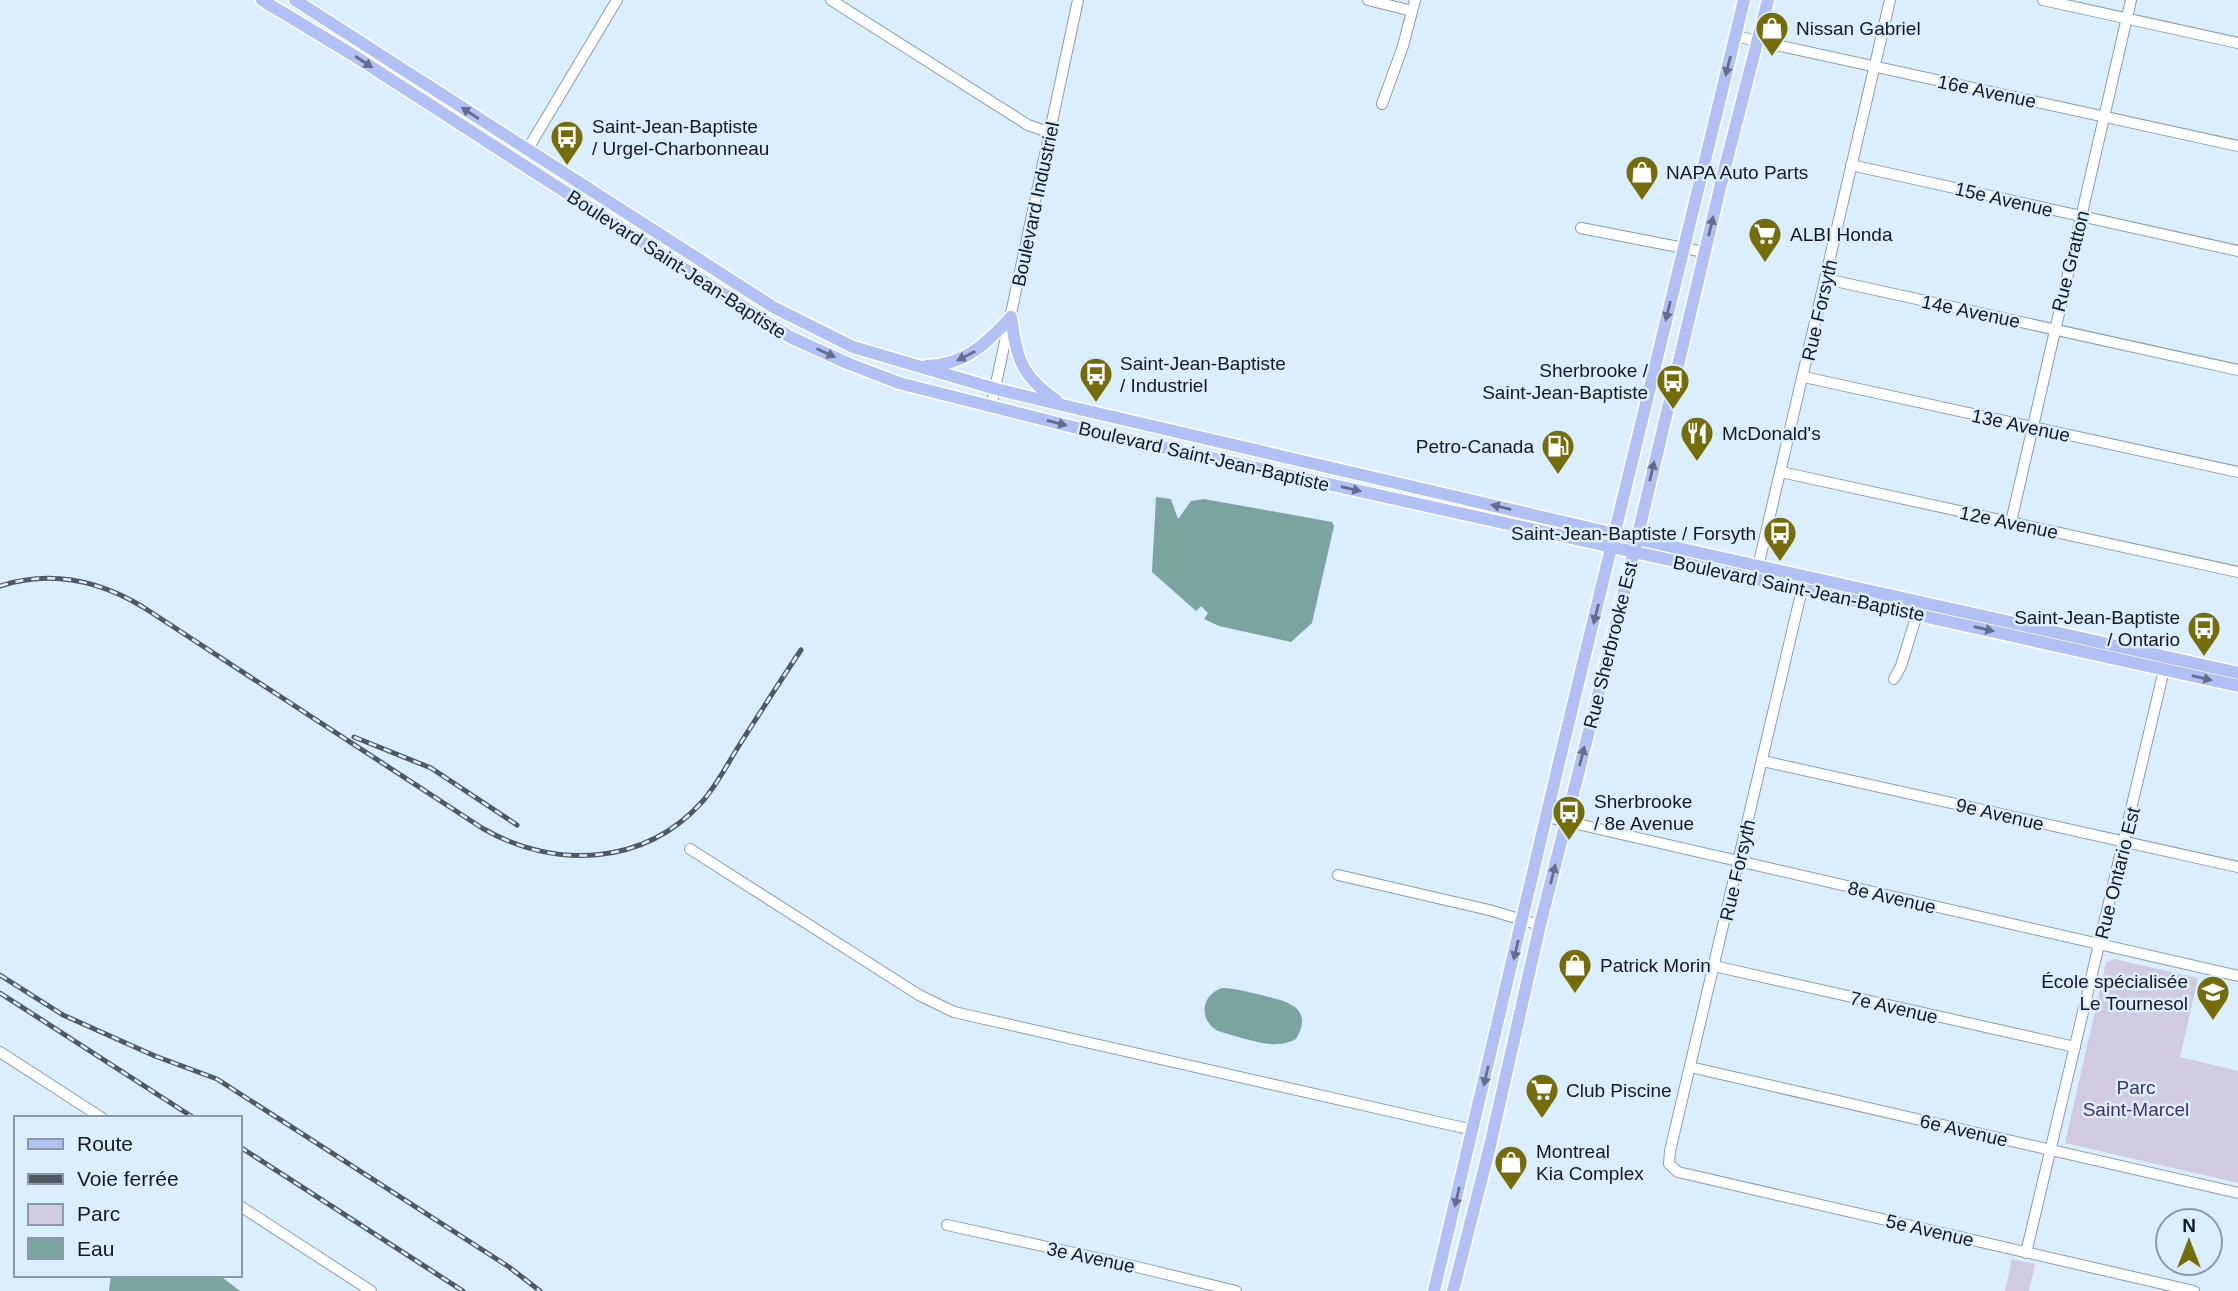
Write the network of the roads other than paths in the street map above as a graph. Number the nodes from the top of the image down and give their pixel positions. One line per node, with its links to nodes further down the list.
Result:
1 (262, 0): 25 (main road, Boulevard Saint-Jean-Baptiste, one-way to 25)
2 (296, 0): 24 (main road, Boulevard Saint-Jean-Baptiste, one-way to 2)
3 (617, 0): 24 (street)
4 (831, 0): 22 (street)
5 (1078, 0): 22 (street, Boulevard Industriel)
6 (1368, 0): 12 (street)
7 (1744, 0): 14 (main road, Rue Sherbrooke Est)
8 (1768, 0): 15 (main road, Rue Sherbrooke Est)
9 (1890, 0): 17 (street, Rue Forsyth)
10 (2043, 0): 13 (street)
11 (2131, 0): 13 (street, Rue Gratton)
12 (1414, 5): 18 (street)
13 (2127, 18): 16 (street); 21 (street, Rue Gratton)
14 (1735, 36): 15 (street, 16e Avenue); 19 (main road, Rue Sherbrooke Est, one-way to 19)
15 (1758, 41): 17 (street, 16e Avenue); 20 (main road, Rue Sherbrooke Est)
16 (2238, 43)
17 (1874, 66): 21 (street, 16e Avenue); 26 (street, Rue Forsyth)
18 (1382, 104)
19 (1719, 104): 20 (main road); 27 (main road, Rue Sherbrooke Est)
20 (1740, 109): 28 (main road, Rue Sherbrooke Est)
21 (2104, 117): 23 (street, 16e Avenue); 29 (street, Rue Gratton)
22 (1051, 133): 35 (street, Boulevard Industriel)
23 (2238, 146)
24 (528, 150): 25 (street); 39 (main road, Boulevard Saint-Jean-Baptiste)
25 (520, 162): 43 (main road, Boulevard Saint-Jean-Baptiste, one-way to 43)
26 (1851, 165): 29 (street, 15e Avenue); 34 (street, Rue Forsyth)
27 (1704, 166): 28 (main road); 31 (main road, Rue Sherbrooke Est)
28 (1724, 171): 33 (main road, Rue Sherbrooke Est, one-way to 28)
29 (2081, 217): 32 (street, 15e Avenue); 36 (street, Rue Gratton)
30 (1581, 228): 31 (street)
31 (1684, 248): 33 (street); 37 (main road, Rue Sherbrooke Est, one-way to 37)
32 (2238, 251)
33 (1704, 252): 38 (main road, Rue Sherbrooke Est)
34 (1826, 279): 36 (street, 14e Avenue); 41 (street, Rue Forsyth)
35 (1011, 317): 39 (main road, one-way to 39); 42 (street, Boulevard Industriel); 44 (main road)
36 (2054, 329): 40 (street, 14e Avenue); 45 (street, Rue Gratton)
37 (1658, 354): 38 (main road); 55 (main road, Rue Sherbrooke Est)
38 (1678, 359): 56 (main road, Rue Sherbrooke Est, one-way to 38)
39 (907, 364): 42 (main road, Boulevard Saint-Jean-Baptiste)
40 (2238, 370)
41 (1804, 377): 45 (street, 13e Avenue); 48 (street, Rue Forsyth)
42 (996, 388): 43 (street, Boulevard Industriel); 44 (main road, Boulevard Saint-Jean-Baptiste)
43 (991, 407): 47 (main road, Boulevard Saint-Jean-Baptiste, one-way to 47)
44 (1079, 410): 46 (main road, Boulevard Saint-Jean-Baptiste)
45 (2031, 427): 49 (street, 13e Avenue); 54 (street, Rue Gratton)
46 (1209, 439): 47 (main road); 50 (main road, Boulevard Saint-Jean-Baptiste)
47 (1205, 455): 52 (main road, Boulevard Saint-Jean-Baptiste, one-way to 52)
48 (1781, 472): 54 (street, 12e Avenue); 59 (street, Rue Forsyth)
49 (2238, 472)
50 (1382, 479): 51 (main road, Boulevard Saint-Jean-Baptiste); 52 (main road)
51 (1426, 490): 53 (main road); 55 (main road, Boulevard Saint-Jean-Baptiste, one-way to 51)
52 (1378, 496): 53 (main road, Boulevard Saint-Jean-Baptiste)
53 (1423, 506): 57 (main road, Boulevard Saint-Jean-Baptiste)
54 (2011, 522): 60 (street, 12e Avenue)
55 (1615, 534): 56 (main road, Boulevard Saint-Jean-Baptiste); 57 (main road, Rue Sherbrooke Est)
56 (1637, 538): 58 (main road, Rue Sherbrooke Est); 59 (main road, Boulevard Saint-Jean-Baptiste)
57 (1612, 547): 58 (main road, Boulevard Saint-Jean-Baptiste); 68 (main road, Rue Sherbrooke Est, one-way to 68)
58 (1634, 552): 61 (main road, Boulevard Saint-Jean-Baptiste); 69 (main road, Rue Sherbrooke Est)
59 (1758, 565): 61 (street, Rue Forsyth); 62 (main road, Boulevard Saint-Jean-Baptiste)
60 (2238, 572)
61 (1755, 578): 62 (main road, Boulevard Saint-Jean-Baptiste)
62 (1804, 582): 63 (main road, Boulevard Saint-Jean-Baptiste); 70 (street, Rue Forsyth)
63 (1919, 608): 64 (main road, Boulevard Saint-Jean-Baptiste); 66 (street)
64 (2166, 663): 65 (main road, Boulevard Saint-Jean-Baptiste); 67 (main road, Boulevard Saint-Jean-Baptiste, one-way to 67); 73 (street, Rue Ontario Est)
65 (2238, 673)
66 (1894, 679)
67 (2238, 686)
68 (1576, 694): 69 (main road); 71 (main road, Rue Sherbrooke Est)
69 (1597, 700): 72 (main road, Rue Sherbrooke Est, one-way to 69)
70 (1763, 761): 73 (street, 9e Avenue); 75 (street, Rue Forsyth)
71 (1547, 817): 72 (street, 8e Avenue); 78 (main road, Rue Sherbrooke Est)
72 (1566, 822): 75 (street, 8e Avenue); 79 (main road, Rue Sherbrooke Est, one-way to 72)
73 (2124, 842): 76 (street, 9e Avenue); 80 (street, Rue Ontario Est)
74 (690, 849): 91 (street)
75 (1739, 861): 80 (street, 8e Avenue); 81 (street, Rue Forsyth)
76 (2238, 867)
77 (1338, 875): 78 (street)
78 (1523, 920): 79 (street); 83 (main road, Rue Sherbrooke Est, one-way to 83)
79 (1540, 925): 84 (main road, Rue Sherbrooke Est)
80 (2100, 944): 82 (street, 8e Avenue); 87 (street, Rue Ontario Est)
81 (1714, 966): 87 (street, 7e Avenue); 89 (street, Rue Forsyth)
82 (2238, 976)
83 (1508, 980): 84 (main road); 85 (main road, Rue Sherbrooke Est)
84 (1527, 982): 86 (main road, Rue Sherbrooke Est)
85 (1499, 1022): 86 (main road); 91 (main road, Rue Sherbrooke Est, one-way to 91)
86 (1517, 1027): 92 (main road, Rue Sherbrooke Est)
87 (2075, 1047): 93 (street, Rue Ontario Est)
88 (0, 1052): 90 (street)
89 (1690, 1067): 93 (street, 6e Avenue); 94 (street, Rue Forsyth)
90 (99, 1116)
91 (1473, 1130): 92 (main road); 101 (main road, Rue Sherbrooke Est, one-way to 101)
92 (1493, 1134): 102 (main road, Rue Sherbrooke Est)
93 (2051, 1150): 95 (street, 6e Avenue); 98 (street, Rue Ontario Est)
94 (1669, 1164): 98 (street, 5e Avenue)
95 (2238, 1193)
96 (242, 1207): 99 (street)
97 (947, 1226): 100 (street, 3e Avenue)
98 (2026, 1252): 103 (street, 5e Avenue)
99 (371, 1291)
100 (1236, 1291)
101 (1434, 1291)
102 (1453, 1291)
103 (2194, 1291)

